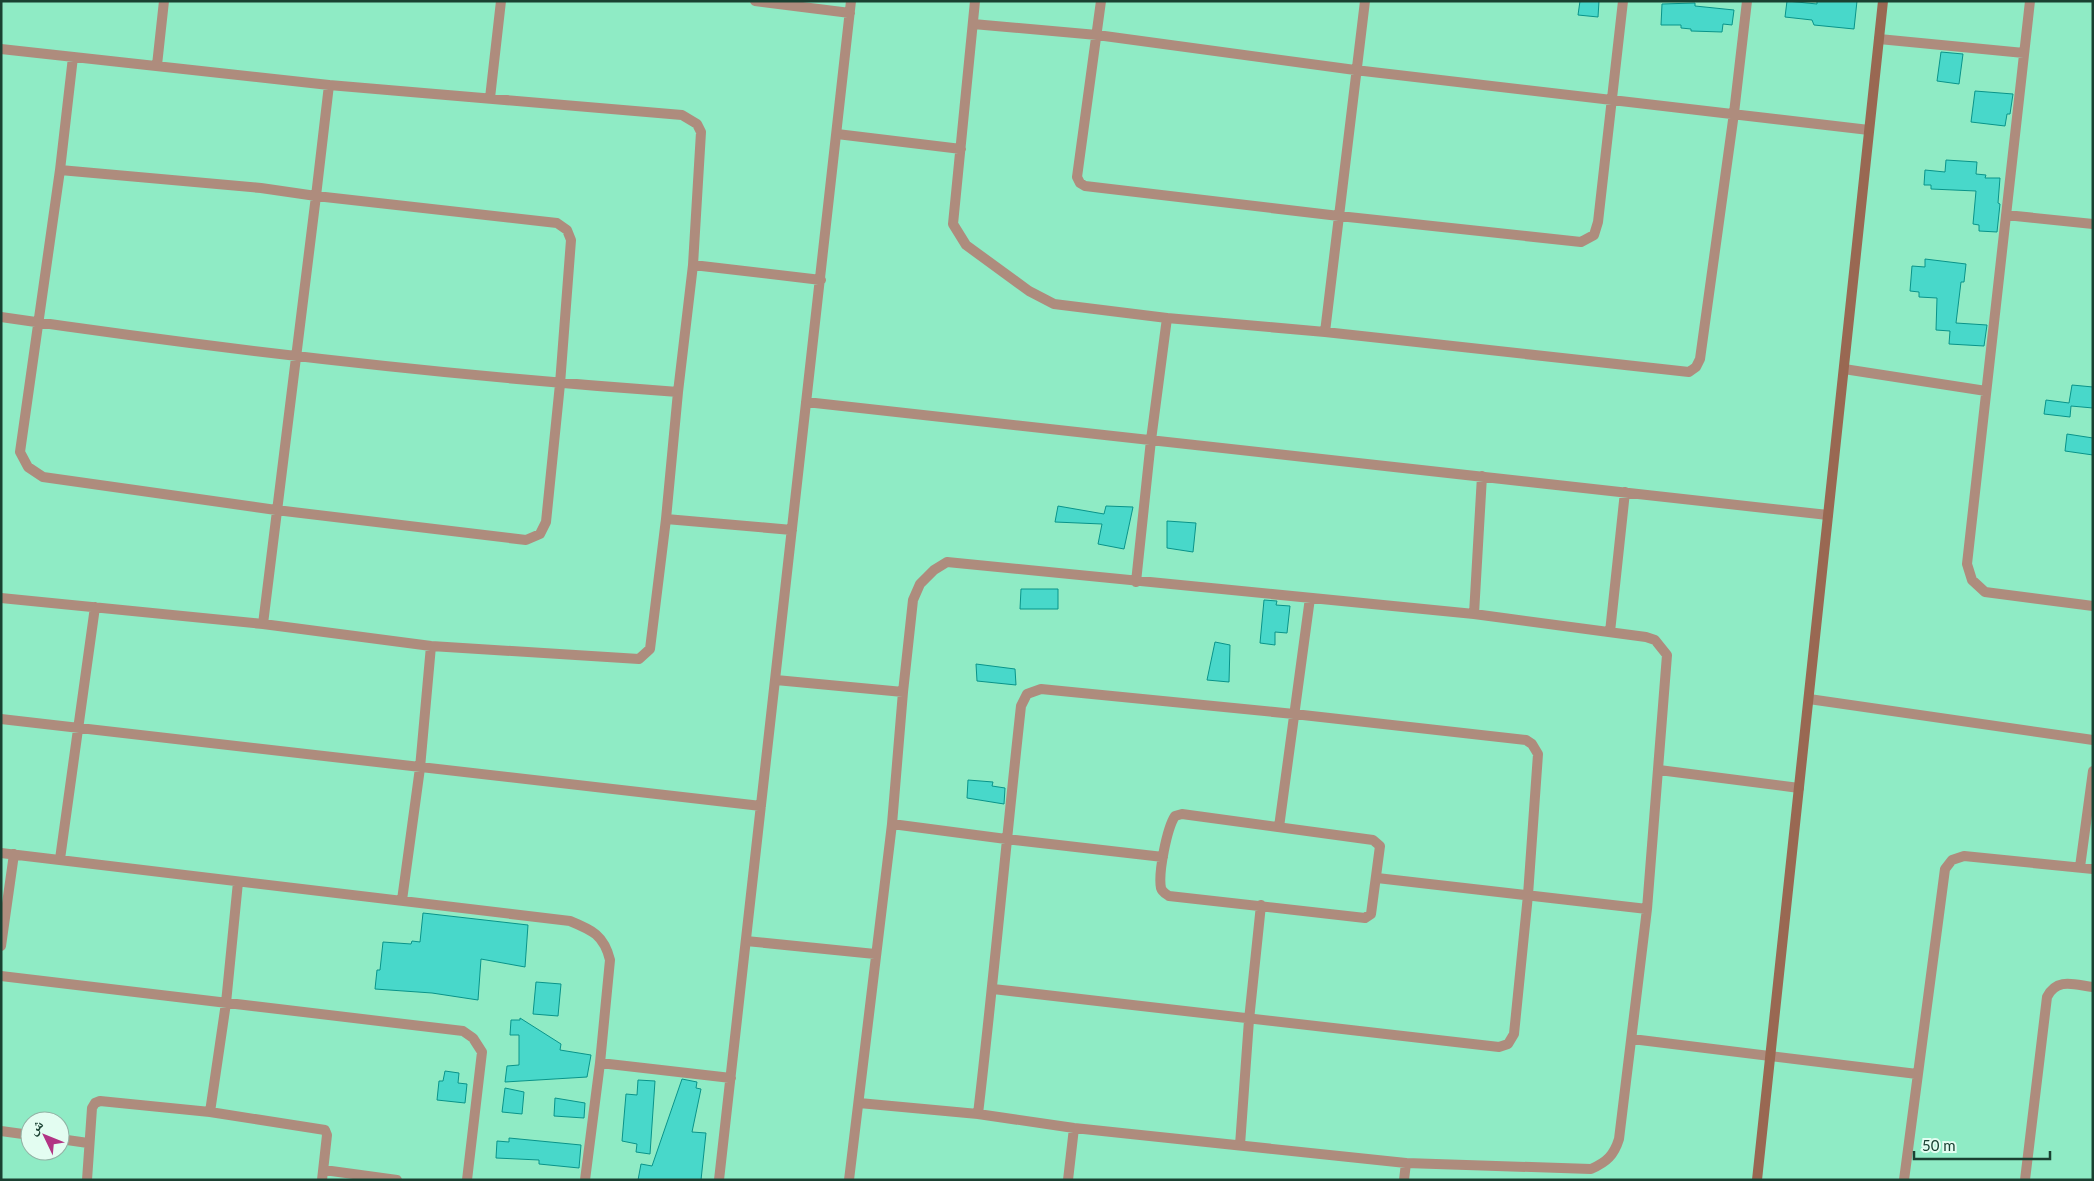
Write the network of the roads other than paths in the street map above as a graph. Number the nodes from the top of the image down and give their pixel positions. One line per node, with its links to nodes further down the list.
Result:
1 (164, 1): 20 (street)
2 (500, 1): 23 (street)
3 (755, 1): 12 (street)
4 (852, 1): 13 (street)
5 (975, 1): 14 (street)
6 (1101, 1): 15 (street)
7 (1365, 1): 21 (street)
8 (1623, 1): 24 (street)
9 (1747, 1): 25 (street)
10 (1883, 1): 16 (street)
11 (2030, 1): 18 (street)
12 (818, 5): 13 (street)
13 (850, 13): 27 (street)
14 (973, 24): 15 (street); 28 (street)
15 (1097, 35): 21 (street); 32 (street)
16 (1879, 39): 18 (street); 26 (street)
17 (1, 48): 19 (street)
18 (2024, 53): 31 (street)
19 (73, 57): 20 (street); 29 (street)
20 (157, 66): 22 (street)
21 (1355, 70): 24 (street); 32 (street)
22 (329, 85): 23 (street); 30 (street)
23 (490, 98): 34 (street)
24 (1613, 100): 25 (street); 32 (street)
25 (1734, 113): 26 (street); 39 (street)
26 (1869, 130): 41 (street)
27 (837, 134): 28 (street); 35 (street)
28 (961, 149): 37 (street)
29 (60, 170): 30 (street); 38 (street)
30 (316, 196): 40 (street); 42 (street)
31 (2006, 215): 33 (street); 43 (street)
32 (1339, 216): 39 (street)
33 (2093, 224)
34 (693, 265): 35 (street); 44 (street)
35 (820, 280): 45 (street)
36 (1, 317): 38 (street)
37 (1168, 318): 39 (street); 46 (street)
38 (38, 322): 40 (street); 49 (street)
39 (1325, 332)
40 (297, 355): 42 (street); 49 (street)
41 (1844, 369): 43 (street); 50 (street)
42 (560, 384): 44 (street); 49 (street)
43 (1986, 391): 56 (street)
44 (678, 392): 51 (street)
45 (806, 402): 46 (street); 52 (street)
46 (1151, 440): 47 (street); 53 (street)
47 (1482, 476): 48 (street); 58 (street)
48 (1625, 492): 50 (street); 60 (street)
49 (276, 510): 59 (street)
50 (1828, 514): 64 (street)
51 (666, 519): 52 (street); 61 (street)
52 (792, 530): 62 (street)
53 (1136, 582): 55 (street); 63 (street)
54 (1, 598): 57 (street)
55 (1310, 598): 58 (street); 65 (street)
56 (2093, 606)
57 (95, 607): 59 (street); 67 (street)
58 (1474, 614): 60 (street)
59 (263, 624): 61 (street)
60 (1610, 632): 70 (street)
61 (431, 646): 69 (street)
62 (776, 680): 63 (street); 73 (street)
63 (903, 692): 74 (street)
64 (1809, 699): 68 (street); 72 (street)
65 (1294, 714): 75 (street); 76 (street); 85 (street)
66 (1, 719): 67 (street)
67 (78, 729): 69 (street); 80 (street)
68 (2093, 740)
69 (420, 768): 73 (street); 86 (street)
70 (1659, 770): 72 (street); 88 (street)
71 (2093, 771): 81 (street)
72 (1799, 788): 98 (street)
73 (761, 806): 89 (street)
74 (892, 824): 76 (street); 91 (street)
75 (1279, 827): 79 (street); 83 (street)
76 (1006, 839): 79 (street); 94 (street)
77 (1, 853): 78 (street)
78 (14, 854): 80 (street); 90 (street)
79 (1163, 857): 87 (street)
80 (60, 859): 84 (street)
81 (2080, 867): 82 (street); 100 (street)
82 (2093, 869)
83 (1377, 878): 85 (street); 87 (street)
84 (238, 882): 86 (street); 95 (street)
85 (1528, 895): 88 (street); 96 (street)
86 (402, 900): 99 (street)
87 (1261, 905): 96 (street)
88 (1647, 909): 97 (street)
89 (746, 941): 91 (street); 101 (street)
90 (1, 946)
91 (875, 954): 102 (street)
92 (1, 976): 95 (street)
93 (2093, 988): 123 (street)
94 (993, 989): 96 (street); 104 (street)
95 (226, 1003): 103 (street); 115 (street)
96 (1249, 1020): 110 (street)
97 (1632, 1039): 98 (street); 111 (street)
98 (1770, 1056): 100 (street); 121 (street)
99 (600, 1063): 101 (street); 116 (street)
100 (1917, 1074): 122 (street)
101 (731, 1078): 117 (street)
102 (859, 1103): 104 (street); 118 (street)
103 (210, 1112): 109 (street); 112 (street)
104 (978, 1114): 105 (street)
105 (1074, 1128): 110 (street); 119 (street)
106 (1, 1131): 107 (street)
107 (20, 1134)
108 (70, 1140): 109 (street)
109 (88, 1143): 113 (street)
110 (1240, 1144): 111 (street)
111 (1406, 1163): 120 (street)
112 (323, 1175): 114 (street)
113 (87, 1180)
114 (397, 1180)
115 (467, 1180)
116 (586, 1180)
117 (719, 1180)
118 (849, 1180)
119 (1068, 1180)
120 (1404, 1180)
121 (1757, 1180)
122 (1904, 1180)
123 (2026, 1180)

